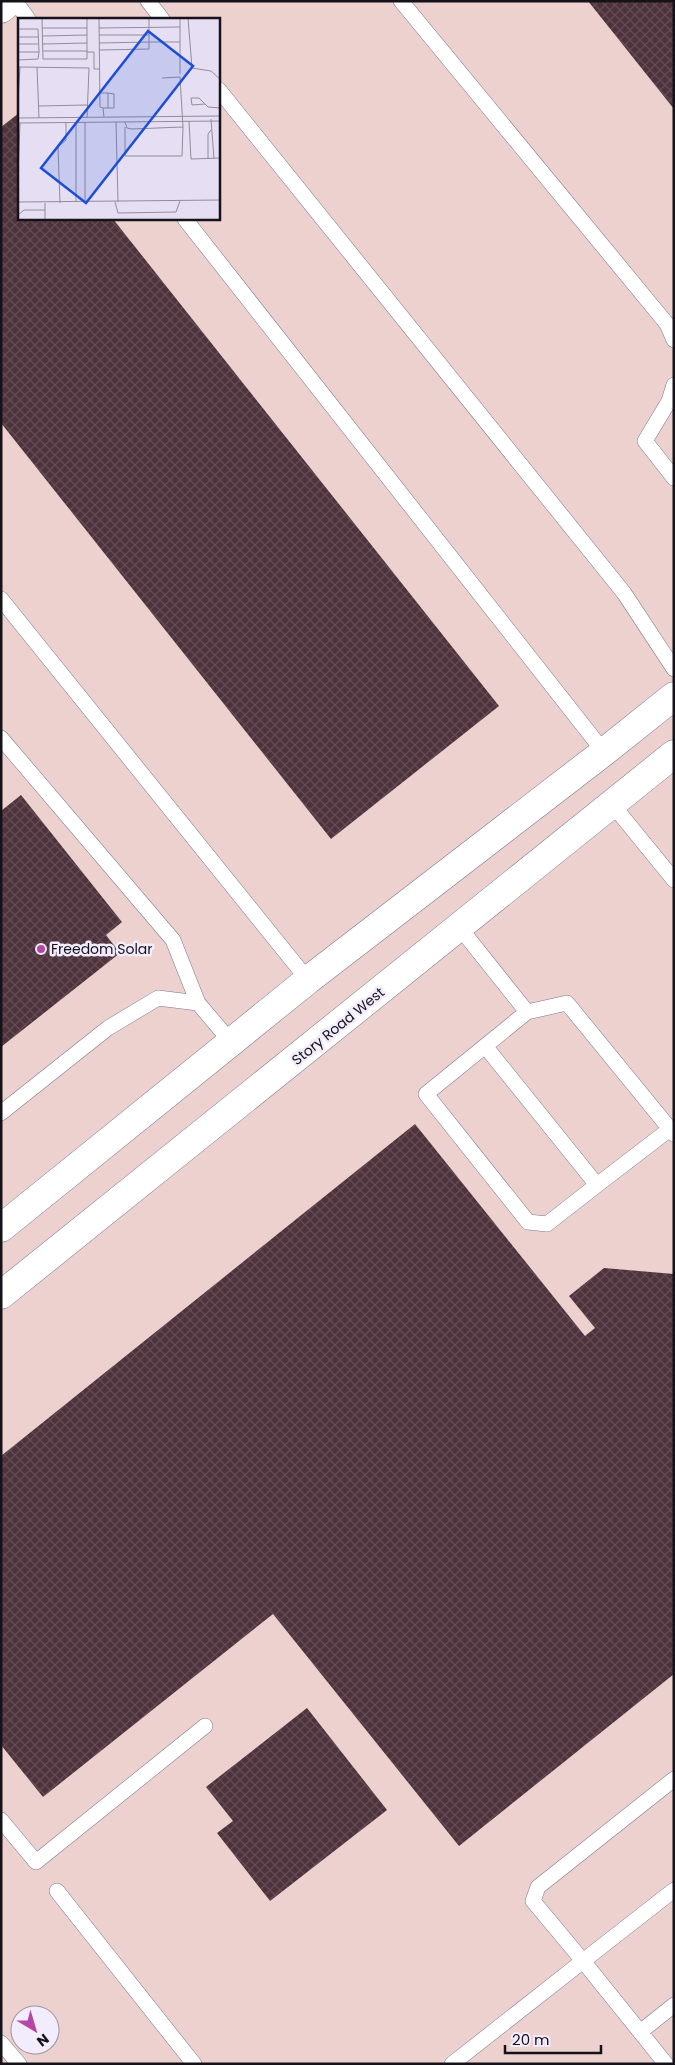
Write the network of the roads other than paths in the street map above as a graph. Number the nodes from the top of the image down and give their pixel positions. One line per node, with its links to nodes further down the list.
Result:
1 (11, 1): 5 (street)
2 (15, 1): 6 (lane)
3 (148, 1): 7 (lane)
4 (401, 1): 10 (lane)
5 (1, 9)
6 (27, 18)
7 (161, 18)
8 (220, 91): 14 (lane)
9 (186, 220): 17 (lane)
10 (674, 340)
11 (674, 385): 12 (lane)
12 (674, 478)
13 (1, 599): 22 (lane)
14 (674, 669)
15 (674, 696): 17 (street)
16 (1, 738): 23 (lane)
17 (604, 752): 22 (street)
18 (674, 754): 19 (street, Story Road West)
19 (612, 804): 20 (lane); 21 (street, Story Road West)
20 (674, 880)
21 (460, 928): 24 (lane); 31 (street, Story Road West)
22 (308, 980): 25 (street)
23 (198, 1003): 25 (lane); 27 (lane)
24 (527, 1012): 26 (lane); 28 (lane)
25 (231, 1042): 30 (street)
26 (485, 1046): 29 (lane); 29 (lane)
27 (1, 1113)
28 (672, 1131): 29 (lane)
29 (597, 1185)
30 (1, 1228)
31 (1, 1295)
32 (205, 1726): 34 (lane)
33 (674, 1779): 37 (lane)
34 (1, 1820)
35 (674, 1890): 37 (lane)
36 (57, 1891): 42 (lane)
37 (583, 1961): 39 (lane); 43 (lane)
38 (674, 2005): 39 (lane)
39 (640, 2032): 44 (lane)
40 (1, 2043): 41 (lane)
41 (18, 2064)
42 (194, 2064)
43 (452, 2064)
44 (666, 2064)

